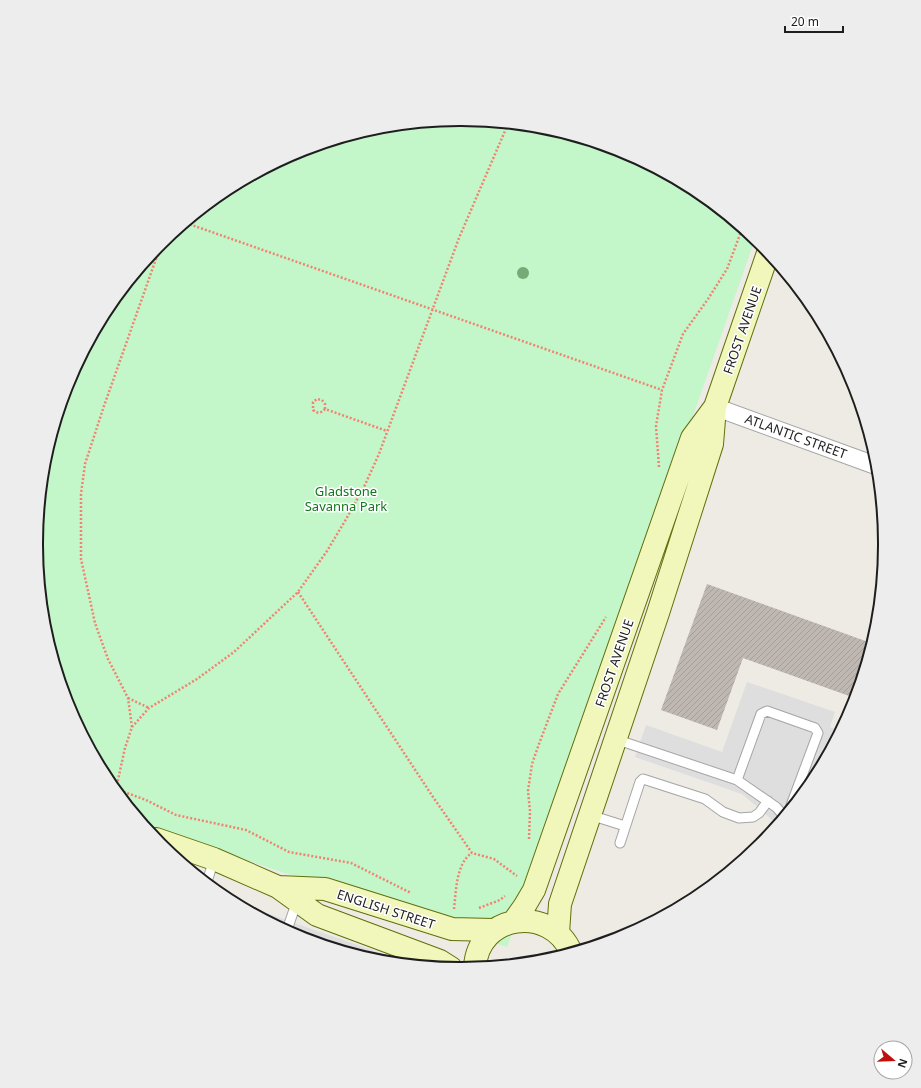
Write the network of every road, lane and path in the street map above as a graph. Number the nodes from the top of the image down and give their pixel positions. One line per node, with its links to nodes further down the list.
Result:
1 (506, 129): 6 (path)
2 (191, 225): 6 (path)
3 (740, 234): 7 (path)
4 (156, 259): 15 (path)
5 (766, 260): 8 (street, FROST AVENUE)
6 (433, 309): 7 (path); 10 (path)
7 (662, 390): 12 (path)
8 (715, 407): 11 (street, ATLANTIC STREET); 18 (street, FROST AVENUE); 42 (street, FROST AVENUE)
9 (325, 409): 9 (path); 10 (path)
10 (387, 431): 13 (path)
11 (870, 463)
12 (659, 469)
13 (298, 592): 16 (path); 30 (path)
14 (608, 615): 27 (path)
15 (128, 698): 16 (path); 17 (path)
16 (149, 708): 17 (path)
17 (132, 727): 20 (path)
18 (616, 739): 19 (lane); 25 (street, FROST AVENUE)
19 (737, 780): 22 (lane); 23 (lane)
20 (117, 782)
21 (125, 792): 36 (path)
22 (796, 793)
23 (768, 801): 24 (lane); 26 (lane)
24 (780, 812)
25 (590, 815): 26 (lane); 45 (street, FROST AVENUE)
26 (625, 826): 28 (lane)
27 (529, 840)
28 (620, 843)
29 (170, 844): 31 (street, ENGLISH STREET)
30 (472, 853): 33 (path); 39 (path)
31 (214, 859): 32 (lane); 34 (street, ENGLISH STREET)
32 (209, 877)
33 (523, 878)
34 (278, 887): 37 (street, ENGLISH STREET); 44 (street, ENGLISH STREET)
35 (510, 891): 41 (path)
36 (414, 894)
37 (297, 901): 43 (lane); 47 (street, ENGLISH STREET)
38 (448, 904): 39 (path)
39 (454, 907): 40 (path)
40 (461, 909)
41 (473, 909)
42 (514, 921): 44 (street); 45 (street)
43 (289, 924)
44 (493, 930): 48 (street)
45 (558, 933): 46 (street)
46 (569, 947)
47 (440, 961)
48 (475, 961)

